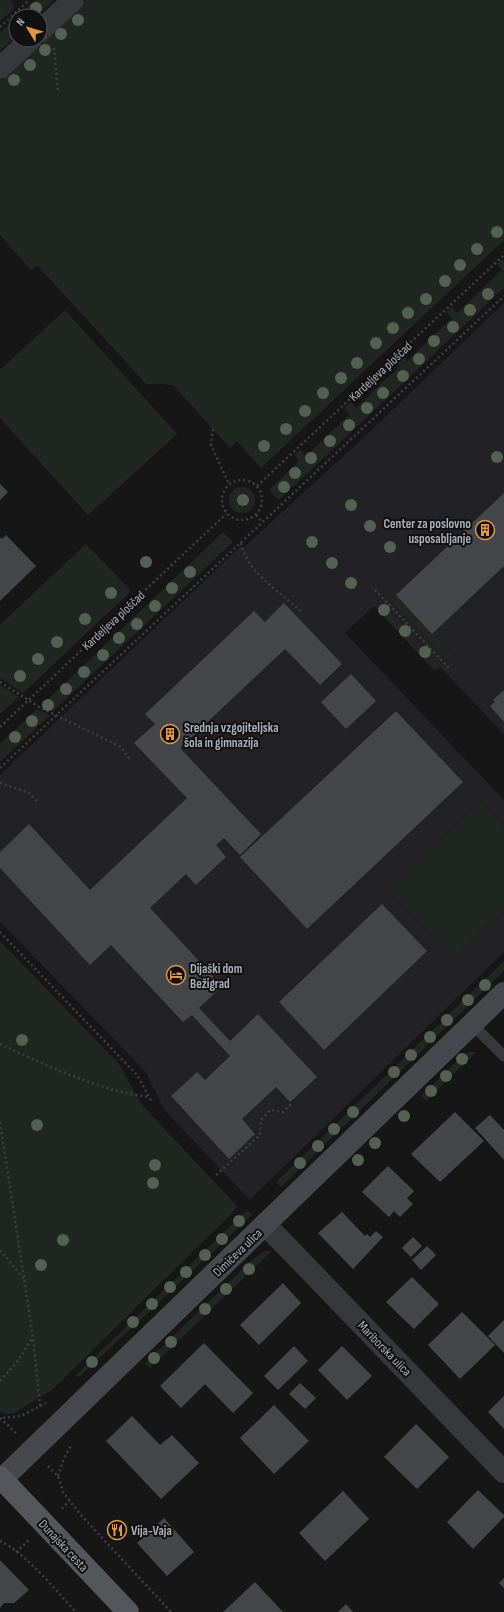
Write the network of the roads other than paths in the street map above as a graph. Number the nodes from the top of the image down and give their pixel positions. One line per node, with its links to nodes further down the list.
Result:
1 (72, 0): 2 (street)
2 (48, 23)
3 (21, 48): 4 (street)
4 (0, 68)
5 (504, 993): 6 (street, Dimičeva ulica)
6 (472, 1024): 7 (lane); 8 (street, Dimičeva ulica)
7 (504, 1056)
8 (265, 1224): 9 (street, Mariborska ulica); 10 (street, Dimičeva ulica)
9 (504, 1472)
10 (1, 1479): 11 (main road, Dunajska cesta)
11 (128, 1612)

